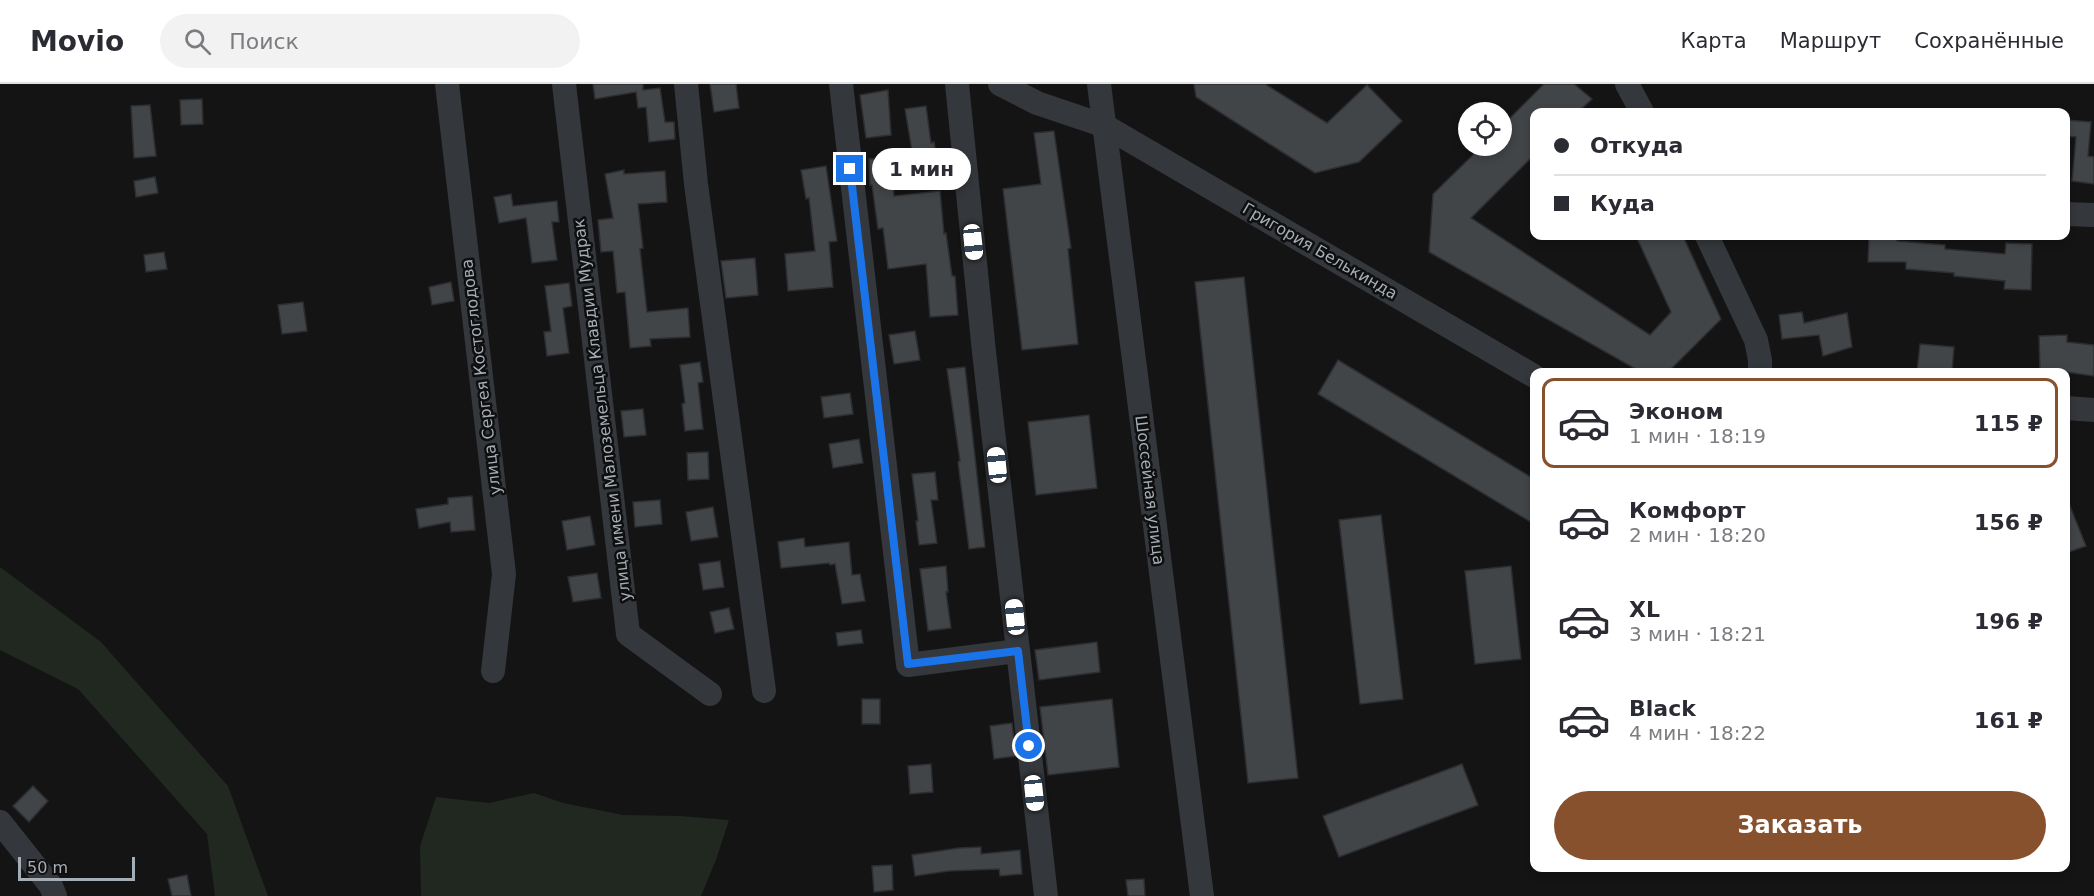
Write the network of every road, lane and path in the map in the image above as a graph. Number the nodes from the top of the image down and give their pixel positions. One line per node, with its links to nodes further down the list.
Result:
1 (447, 84): 19 (street, улица Сергея Костоглодова)
2 (564, 84): 21 (street, улица имени Малоземельца Клавдии Мудрак)
3 (686, 84): 20 (street)
4 (841, 84): 18 (street)
5 (957, 84): 18 (street)
6 (1000, 84): 10 (street, Григория Белькинда)
7 (1100, 84): 10 (street, Шоссейная улица)
8 (1627, 84): 9 (street)
9 (1640, 108)
10 (1105, 126): 15 (street, Григория Белькинда); 25 (street, Шоссейная улица)
11 (2070, 214): 12 (street)
12 (2094, 215)
13 (1709, 240): 14 (street)
14 (1760, 368)
15 (1530, 374)
16 (2070, 408): 17 (street)
17 (2094, 410)
18 (1018, 651): 24 (street)
19 (493, 670)
20 (764, 691)
21 (710, 694)
22 (0, 822): 23 (street)
23 (55, 896)
24 (1046, 896)
25 (1202, 896)

